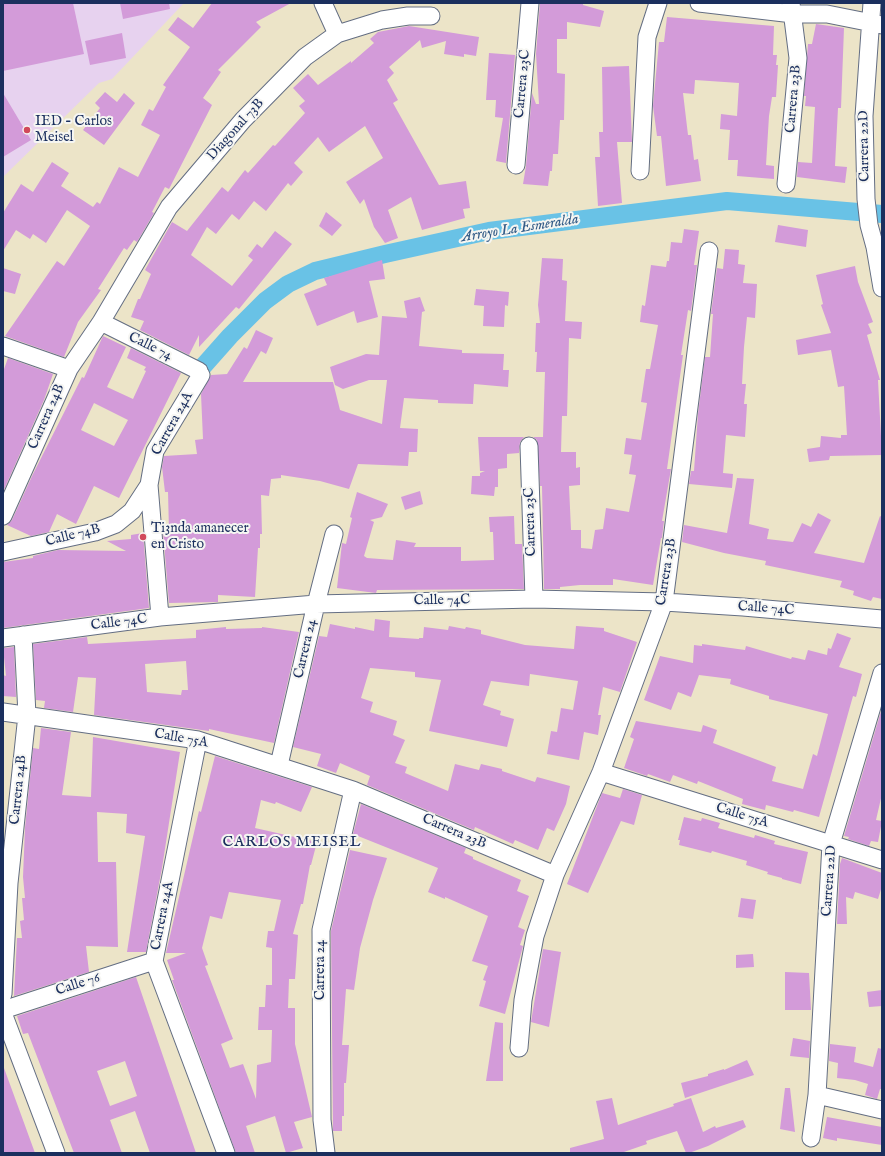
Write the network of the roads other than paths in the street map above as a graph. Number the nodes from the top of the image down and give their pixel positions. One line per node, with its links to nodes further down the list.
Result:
1 (323, 3): 9 (street)
2 (530, 3): 10 (street, Carrera 23C)
3 (658, 3): 11 (street)
4 (699, 3): 6 (street)
5 (872, 3): 8 (street, Carrera 22D)
6 (792, 8): 8 (street); 12 (street, Carrera 23B)
7 (431, 16): 9 (street, Diagonal 73B)
8 (877, 24): 14 (street, Carrera 22D)
9 (337, 34): 15 (street, Diagonal 73B)
10 (516, 165)
11 (640, 171)
12 (786, 184)
13 (709, 251): 25 (street, Carrera 23B)
14 (882, 288)
15 (101, 322): 17 (street, Carrera 24B); 18 (street, Calle 74)
16 (3, 346): 17 (street)
17 (69, 368): 21 (street, Carrera 24B)
18 (200, 373): 20 (street, Carrera 24A)
19 (530, 446): 24 (street, Carrera 23C)
20 (149, 485): 23 (street, Calle 74B); 27 (street, Carrera 24A)
21 (3, 516)
22 (334, 534): 26 (street, Carrera 24)
23 (3, 552)
24 (534, 599): 25 (street, Calle 74C); 26 (street, Calle 74C)
25 (664, 602): 28 (street, Calle 74C); 36 (street, Carrera 23B)
26 (316, 604): 27 (street, Calle 74C); 35 (street, Carrera 24)
27 (160, 617): 29 (street, Calle 74C)
28 (882, 619)
29 (23, 635): 30 (street, Calle 74C); 33 (street, Carrera 24B)
30 (3, 638)
31 (882, 673): 38 (street, Carrera 22D)
32 (3, 712): 33 (street, Calle 75A)
33 (27, 715): 34 (street, Calle 75A); 42 (street, Carrera 24B)
34 (198, 740): 35 (street, Calle 75A); 41 (street, Carrera 24A)
35 (280, 764): 37 (street, Calle 75A)
36 (601, 772): 38 (street, Calle 75A); 40 (street, Carrera 23B)
37 (353, 790): 40 (street, Carrera 23B); 50 (street, Carrera 24)
38 (831, 844): 39 (street, Calle 75A); 45 (street, Carrera 22D)
39 (882, 860)
40 (555, 875): 44 (street, Carrera 23B)
41 (154, 961): 43 (street, Calle 76); 49 (street, Carrera 24A)
42 (3, 994)
43 (3, 1011): 48 (street)
44 (519, 1048)
45 (817, 1095): 46 (street); 47 (street, Carrera 22D)
46 (882, 1110)
47 (811, 1138)
48 (56, 1153)
49 (226, 1153)
50 (326, 1153)

